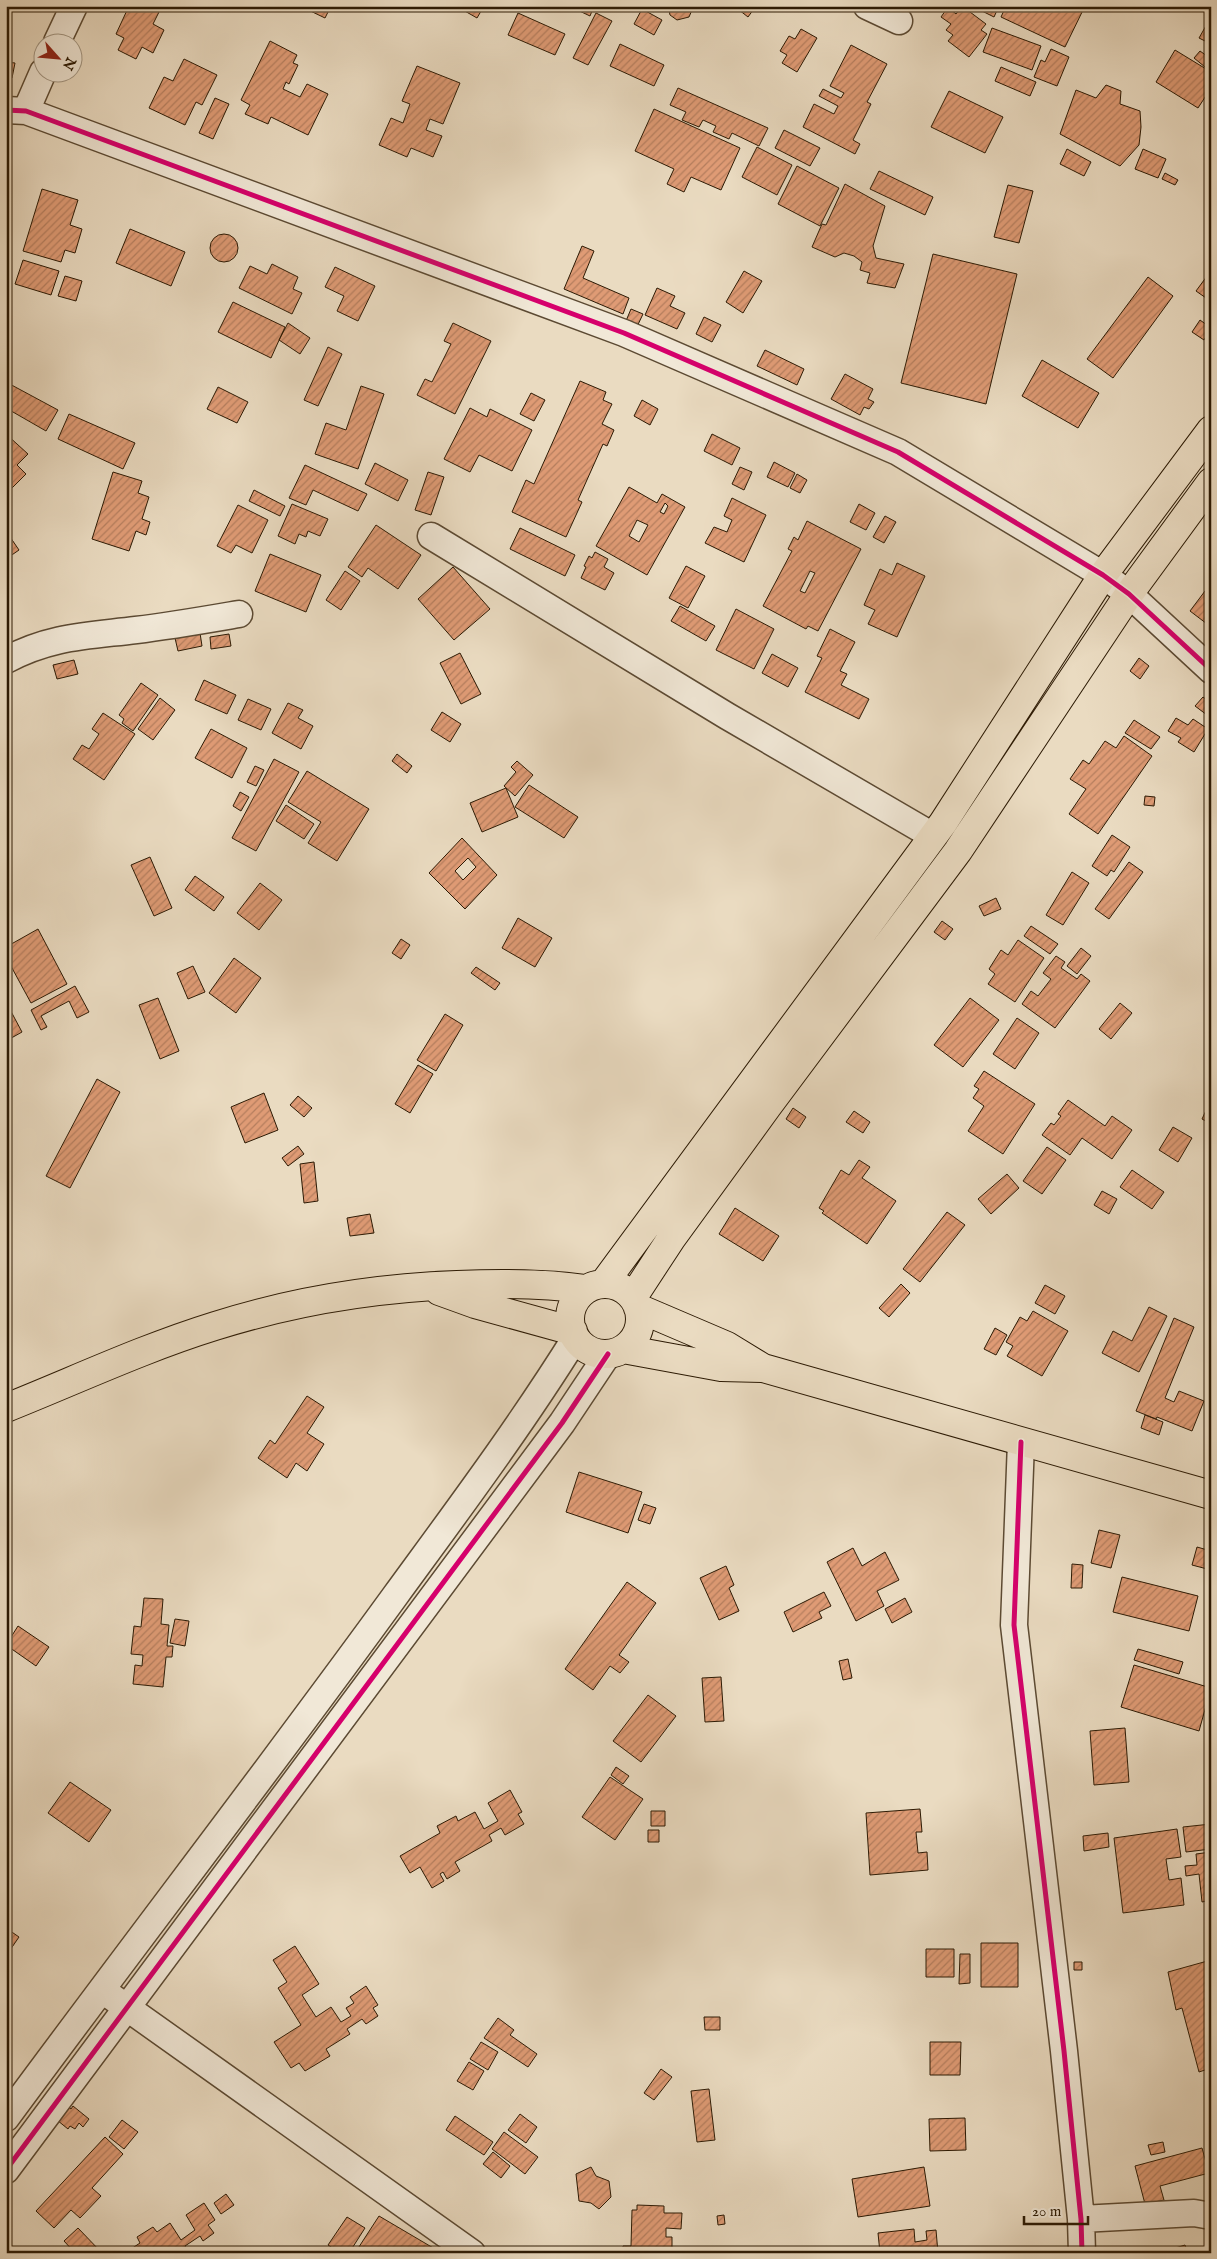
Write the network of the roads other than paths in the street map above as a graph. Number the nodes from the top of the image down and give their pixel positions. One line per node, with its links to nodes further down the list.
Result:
1 (74, 6): 4 (street)
2 (867, 6): 3 (street)
3 (899, 21)
4 (62, 32)
5 (37, 82): 6 (street)
6 (16, 111): 10 (street)
7 (1211, 430): 10 (main road)
8 (1211, 482): 11 (main road)
9 (431, 536): 15 (street)
10 (1103, 575): 11 (street); 15 (main road)
11 (1129, 594): 14 (street); 18 (main road)
12 (239, 614): 13 (street)
13 (6, 660)
14 (1211, 670)
15 (933, 836): 17 (main road)
16 (426, 1286): 17 (main road); 19 (main road); 22 (main road)
17 (595, 1286): 18 (main road); 19 (main road)
18 (636, 1302): 20 (main road); 21 (main road)
19 (574, 1334): 20 (main road); 25 (street)
20 (615, 1351): 21 (main road); 26 (street)
21 (763, 1368): 23 (main road)
22 (6, 1408)
23 (1021, 1442): 24 (main road); 30 (street)
24 (1211, 1495)
25 (102, 1989): 26 (street); 27 (street)
26 (127, 2008): 28 (street); 31 (street)
27 (6, 2118)
28 (11, 2153)
29 (1211, 2216): 30 (street)
30 (1081, 2219): 32 (street)
31 (472, 2253)
32 (1082, 2253)

